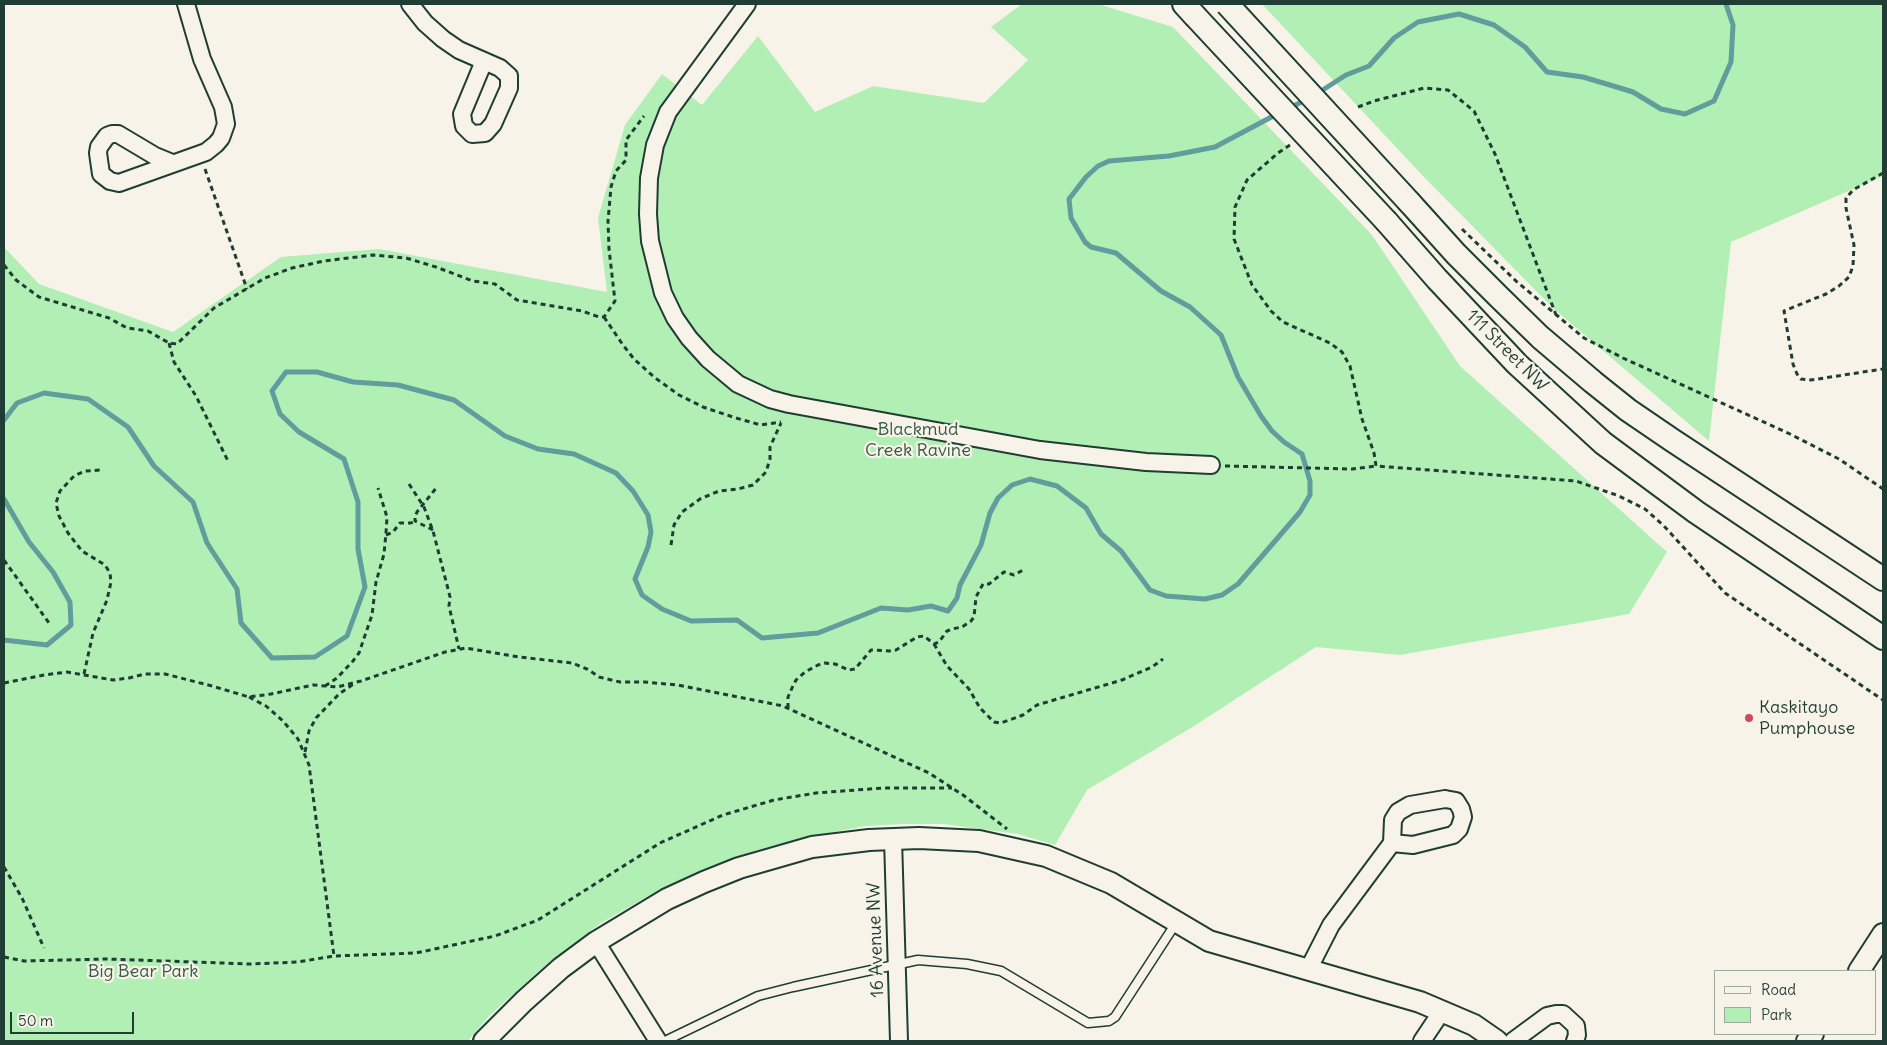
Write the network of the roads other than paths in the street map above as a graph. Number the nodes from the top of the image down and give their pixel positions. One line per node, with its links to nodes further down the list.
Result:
1 (186, 4): 7 (street)
2 (410, 4): 6 (street)
3 (747, 4): 8 (street)
4 (1227, 4): 9 (main road, 111 Street NW, bridge)
5 (1189, 10): 10 (main road, 111 Street NW, bridge)
6 (484, 61)
7 (172, 163)
8 (1211, 465)
9 (1883, 579)
10 (1883, 638)
11 (893, 839): 13 (street); 15 (street); 16 (street, 16 Avenue NW)
12 (1392, 843): 17 (street)
13 (1177, 922): 16 (lane); 17 (street)
14 (1883, 934): 18 (street)
15 (596, 942): 20 (street); 21 (street)
16 (896, 965): 22 (lane); 23 (street, 16 Avenue NW)
17 (1308, 970): 19 (street)
18 (1860, 970)
19 (1442, 1011): 24 (street); 25 (street)
20 (484, 1041)
21 (658, 1041)
22 (665, 1041)
23 (899, 1041)
24 (1422, 1041)
25 (1497, 1041)
26 (1513, 1041): 27 (street)
27 (1575, 1041)

